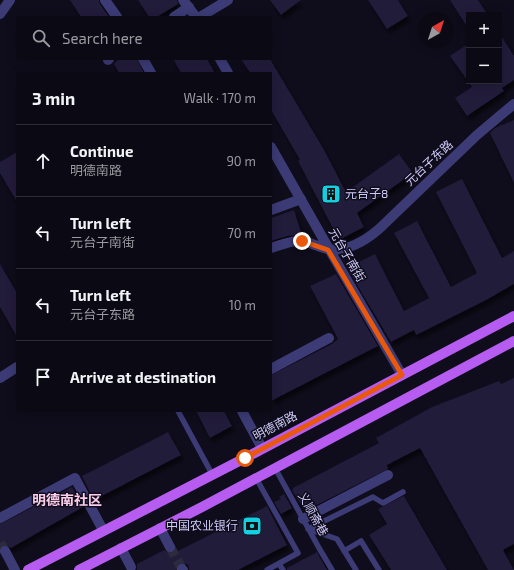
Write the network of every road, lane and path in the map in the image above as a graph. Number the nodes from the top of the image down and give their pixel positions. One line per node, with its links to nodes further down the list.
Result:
1 (10, 0): 5 (street)
2 (105, 0): 6 (street)
3 (228, 0): 9 (street)
4 (186, 4): 7 (street); 8 (street)
5 (0, 14)
6 (116, 16)
7 (175, 16)
8 (195, 16)
9 (202, 16)
10 (144, 60): 12 (street)
11 (221, 60): 13 (street)
12 (150, 72)
13 (227, 72)
14 (514, 104): 19 (street, 元台子东路)
15 (272, 149): 16 (street, 元台子南街)
16 (301, 199): 17 (street); 19 (street, 元台子南街)
17 (272, 210)
18 (272, 248): 19 (street, 元台子东路)
19 (328, 250): 25 (street, 元台子南街)
20 (514, 316): 25 (main road, 明德南路)
21 (329, 338): 24 (street)
22 (514, 340): 30 (main road)
23 (16, 368): 26 (street)
24 (272, 369)
25 (402, 375): 29 (main road, 明德南路)
26 (0, 378)
27 (179, 412): 31 (lane)
28 (243, 412): 29 (street)
29 (262, 448): 31 (main road, 明德南路)
30 (275, 468): 33 (main road); 36 (lane, 义顺斋巷)
31 (212, 474): 39 (main road, 明德南路)
32 (388, 475): 36 (street)
33 (256, 478): 37 (main road); 44 (lane)
34 (403, 492): 38 (lane)
35 (0, 518): 39 (street)
36 (302, 519): 38 (lane, 义顺斋巷)
37 (160, 528): 40 (street); 41 (main road)
38 (308, 529): 43 (lane); 51 (lane, 义顺斋巷)
39 (104, 530): 47 (main road, 明德南路)
40 (170, 547)
41 (121, 548): 45 (street); 48 (main road)
42 (5, 551): 46 (street)
43 (344, 551): 52 (lane); 53 (lane)
44 (279, 564): 49 (lane); 50 (lane)
45 (131, 567)
46 (15, 570)
47 (28, 570)
48 (79, 570)
49 (267, 570)
50 (283, 570)
51 (332, 570)
52 (356, 570)
53 (379, 570)

